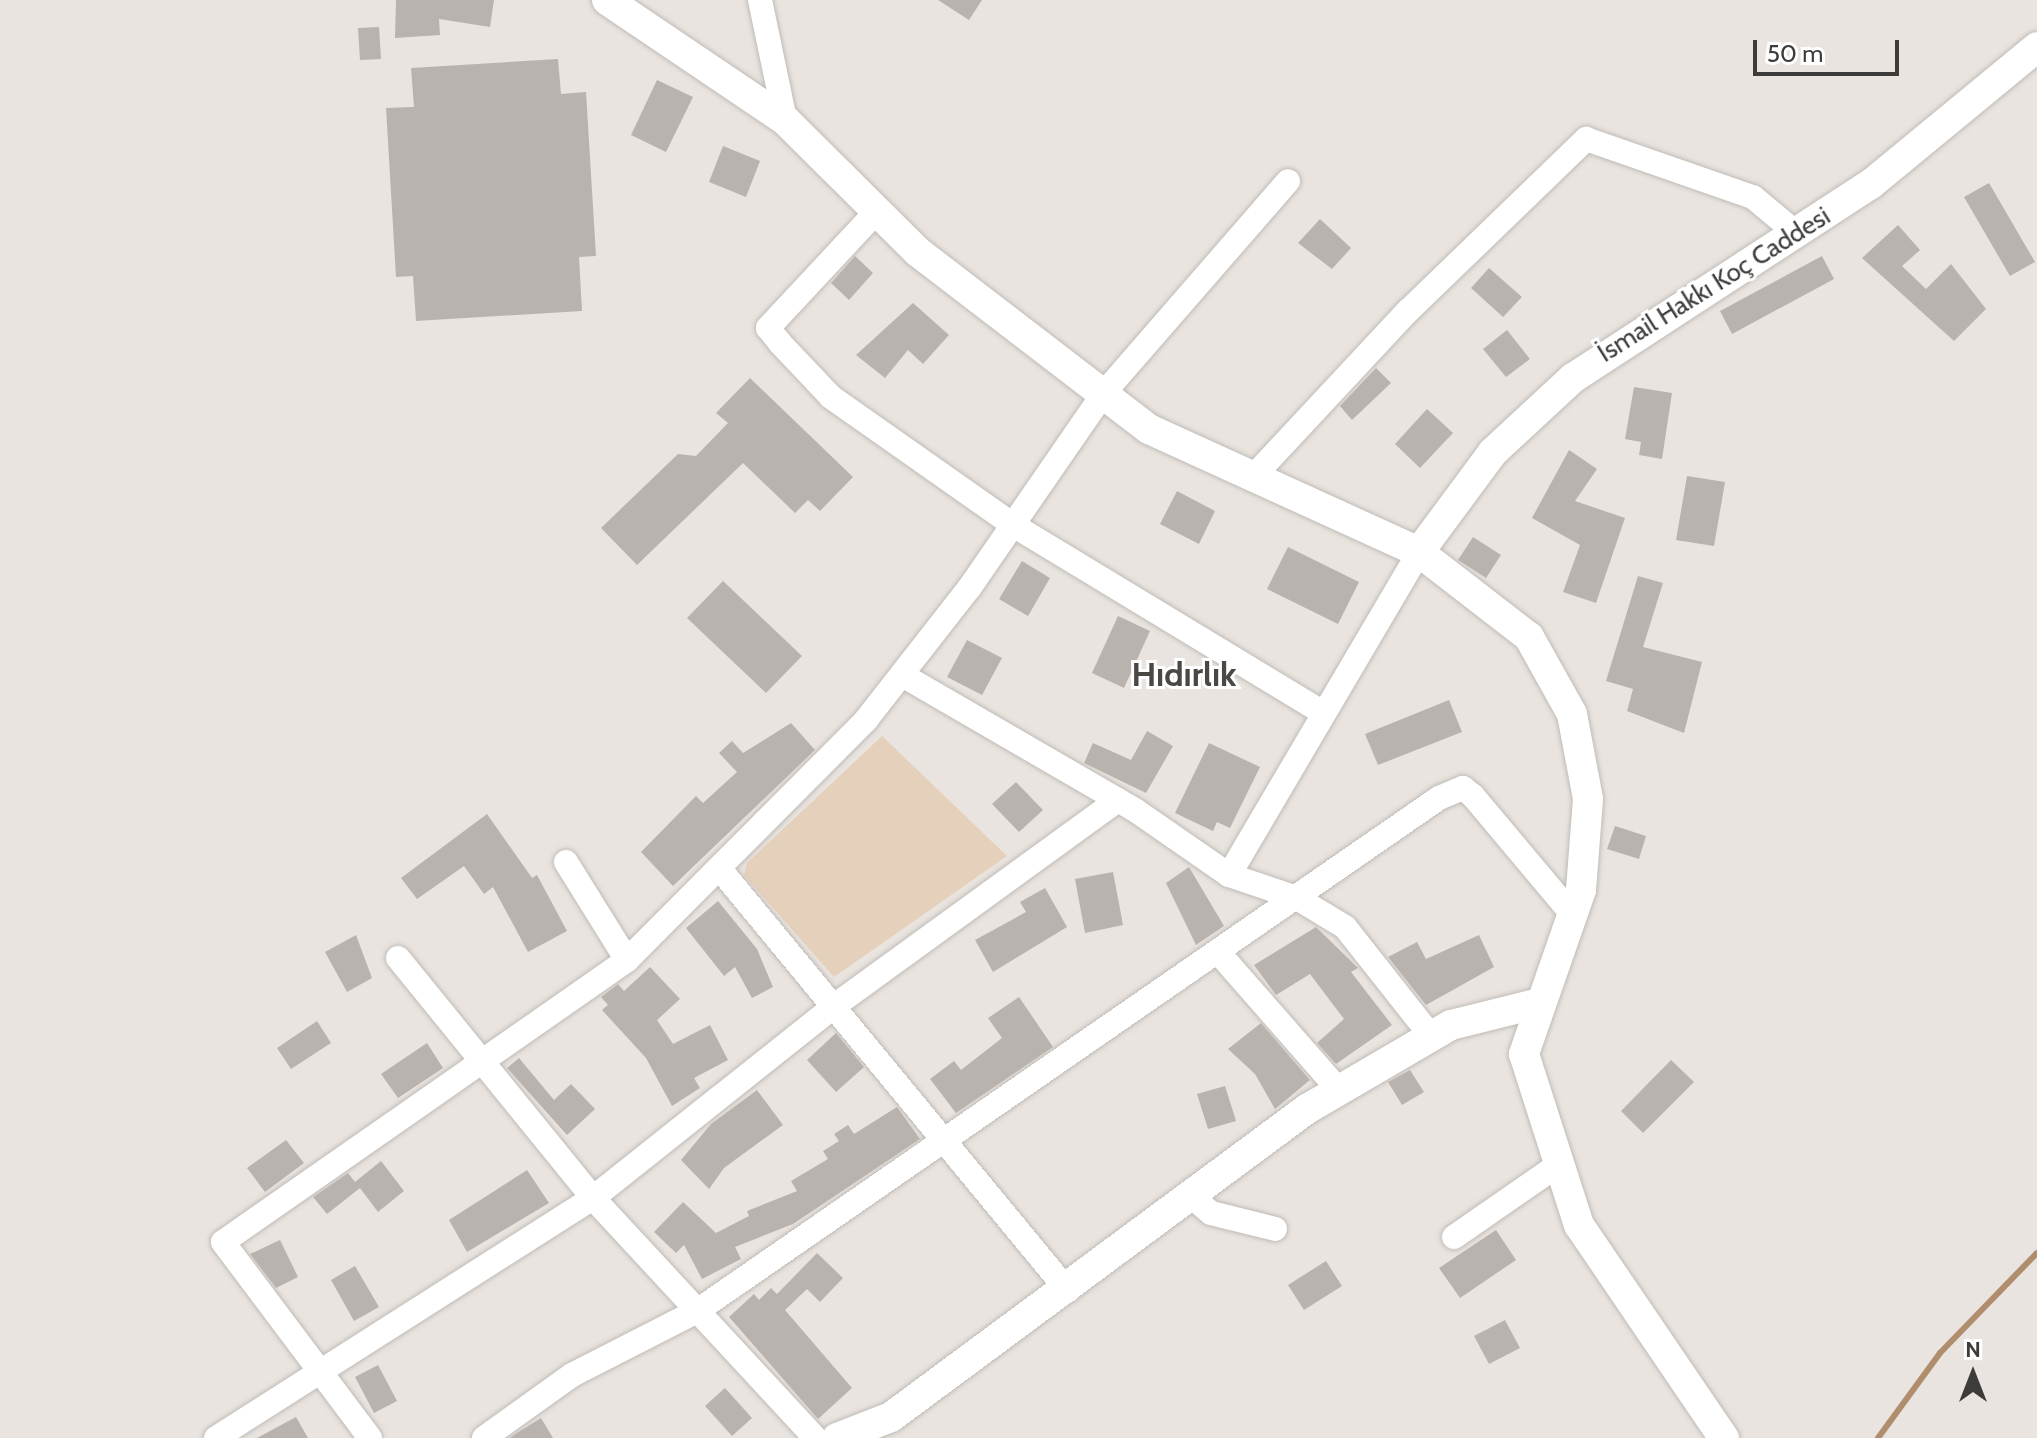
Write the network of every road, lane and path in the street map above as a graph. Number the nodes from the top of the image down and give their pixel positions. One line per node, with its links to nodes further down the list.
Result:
1 (607, 0): 4 (street)
2 (760, 0): 4 (street)
3 (2037, 47): 7 (street, İsmail Hakkı Koç Caddesi)
4 (785, 120): 6 (street)
5 (1288, 181): 8 (street)
6 (877, 211): 8 (street); 10 (street)
7 (1795, 232): 9 (street); 11 (street, İsmail Hakkı Koç Caddesi)
8 (1103, 394): 9 (street); 10 (street)
9 (1252, 478): 11 (street)
10 (1013, 525): 12 (street); 13 (street)
11 (1419, 552): 13 (street); 19 (street)
12 (902, 675): 14 (street); 16 (street)
13 (1324, 713): 17 (street)
14 (1118, 800): 17 (street); 24 (street)
15 (566, 862): 22 (street)
16 (719, 868): 22 (street); 24 (street)
17 (1229, 875): 18 (street)
18 (1297, 898): 19 (street); 20 (street); 25 (street)
19 (1572, 914): 23 (street)
20 (1218, 952): 27 (street); 28 (street)
21 (398, 958): 26 (street)
22 (627, 960): 26 (street)
23 (1539, 1003): 25 (street); 29 (street)
24 (837, 1004): 28 (street); 31 (street)
25 (1431, 1036): 27 (street)
26 (481, 1068): 31 (street); 36 (street)
27 (1339, 1090): 30 (street)
28 (946, 1139): 34 (street); 35 (street)
29 (1558, 1165): 33 (street); 42 (street)
30 (1192, 1197): 32 (street); 34 (street)
31 (593, 1198): 35 (street); 36 (street)
32 (1275, 1229)
33 (1454, 1237)
34 (1068, 1291): 41 (street)
35 (697, 1311): 39 (street); 40 (street)
36 (323, 1376): 37 (street); 38 (street)
37 (216, 1438)
38 (370, 1438)
39 (484, 1438)
40 (815, 1438)
41 (837, 1438)
42 (1724, 1438)

